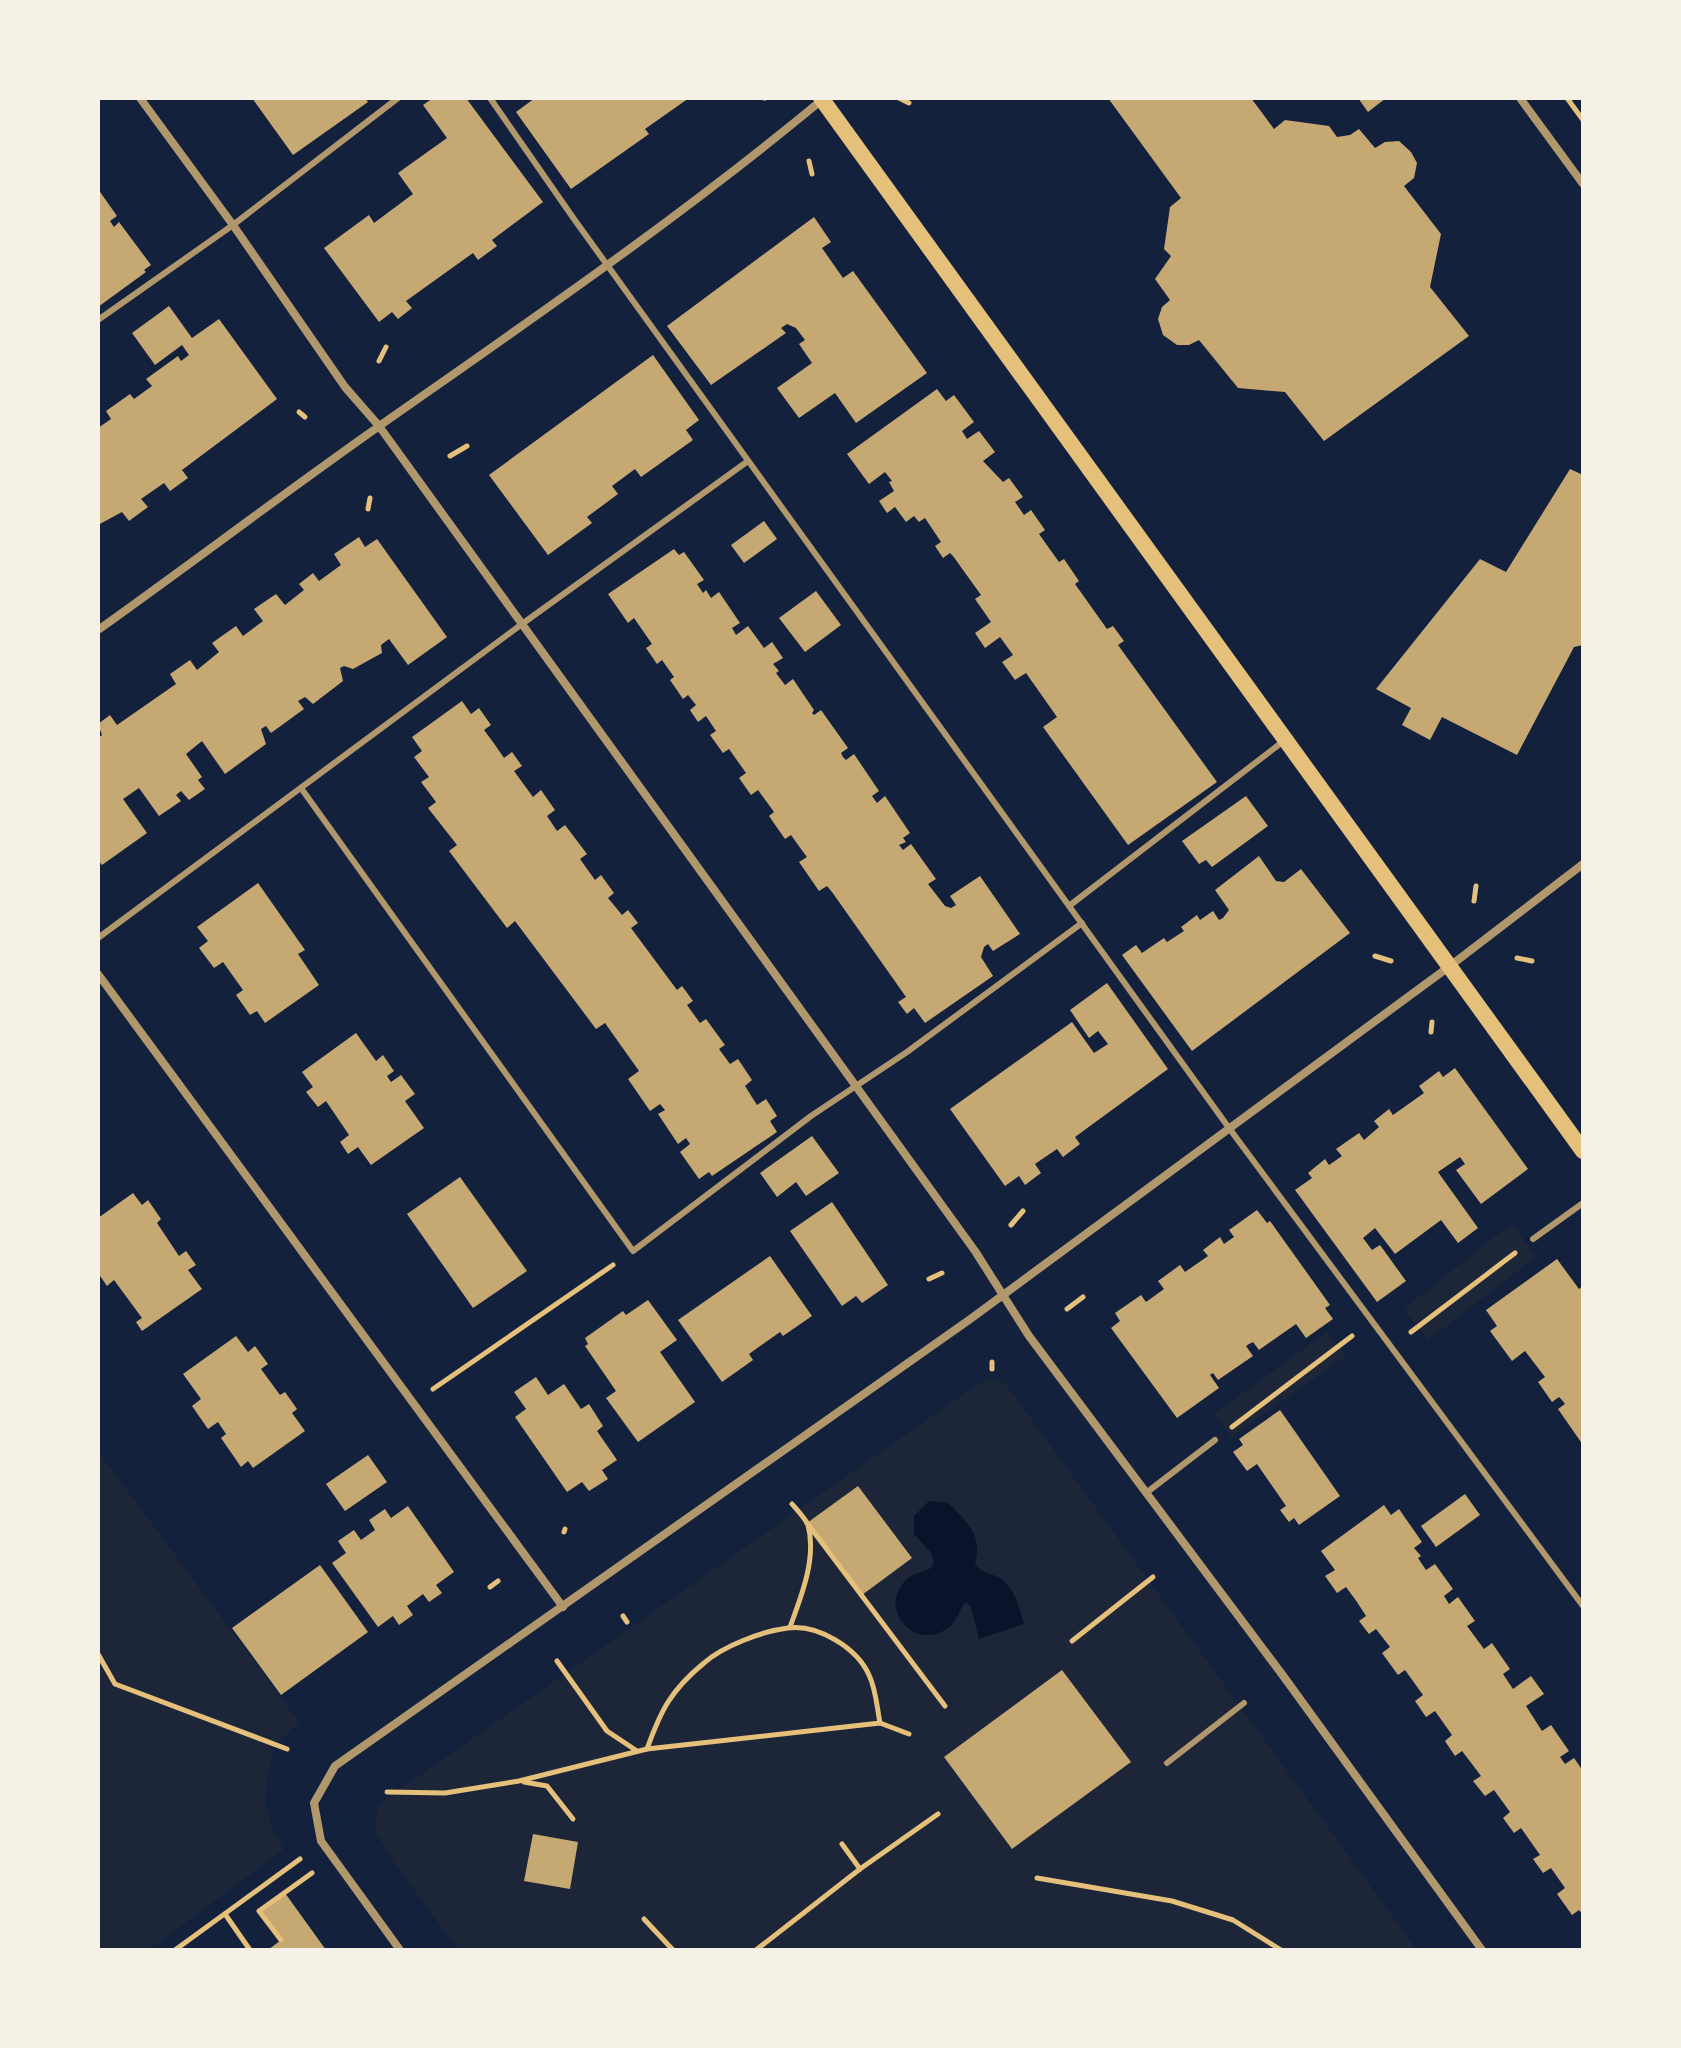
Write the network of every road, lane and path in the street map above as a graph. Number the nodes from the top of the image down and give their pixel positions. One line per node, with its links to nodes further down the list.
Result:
1 (140, 98): 13 (street)
2 (398, 98): 13 (lane)
3 (490, 98): 14 (lane)
4 (899, 98): 8 (path)
5 (1520, 98): 12 (street)
6 (1567, 98): 9 (path)
7 (823, 99): 14 (street); 28 (main road)
8 (909, 103)
9 (1583, 120)
10 (809, 161): 11 (path)
11 (812, 174)
12 (1583, 184)
13 (233, 225): 15 (lane); 20 (street)
14 (607, 266): 20 (street); 23 (lane)
15 (98, 320)
16 (386, 347): 17 (path)
17 (379, 361)
18 (299, 412): 19 (path)
19 (305, 417)
20 (379, 426): 26 (street); 27 (street)
21 (467, 446): 22 (path)
22 (450, 456)
23 (748, 461): 26 (lane); 33 (lane)
24 (370, 498): 25 (path)
25 (368, 509)
26 (522, 624): 29 (lane); 44 (street)
27 (98, 630)
28 (1285, 739): 33 (lane); 40 (main road)
29 (301, 788): 35 (lane); 51 (lane)
30 (1583, 864): 40 (street)
31 (1476, 886): 32 (path)
32 (1474, 901)
33 (1069, 906): 34 (lane)
34 (1082, 923): 44 (lane); 45 (lane)
35 (98, 938)
36 (1375, 956): 38 (path)
37 (1517, 958): 39 (path)
38 (1391, 961)
39 (1532, 961)
40 (1450, 966): 45 (street); 46 (main road)
41 (98, 974): 59 (street)
42 (1432, 1022): 43 (path)
43 (1431, 1032)
44 (854, 1085): 51 (lane); 54 (street)
45 (1229, 1128): 54 (street); 57 (lane)
46 (1583, 1151)
47 (1583, 1203): 50 (lane)
48 (1023, 1211): 49 (path)
49 (1011, 1225)
50 (1533, 1239): 58 (path)
51 (633, 1251): 59 (path)
52 (942, 1273): 53 (path)
53 (929, 1279)
54 (1003, 1295): 61 (street); 68 (street)
55 (1083, 1297): 56 (path)
56 (1067, 1309)
57 (1372, 1321): 58 (lane); 60 (path)
58 (1391, 1347): 67 (lane)
59 (413, 1404): 68 (street)
60 (1215, 1440): 61 (lane)
61 (1146, 1493): 99 (street)
62 (792, 1504): 63 (path)
63 (807, 1523): 69 (path); 74 (path)
64 (1153, 1577): 70 (path)
65 (498, 1581): 66 (path)
66 (490, 1587)
67 (1583, 1606)
68 (563, 1607): 95 (street)
69 (790, 1627): 75 (path); 78 (path)
70 (1072, 1641)
71 (98, 1654): 77 (path)
72 (557, 1661): 79 (path)
73 (1244, 1703): 80 (lane)
74 (945, 1706)
75 (880, 1723): 76 (path); 78 (path)
76 (909, 1734)
77 (287, 1749)
78 (647, 1749): 79 (path)
79 (637, 1751): 81 (path)
80 (1167, 1763)
81 (519, 1781): 82 (path); 84 (path)
82 (387, 1792)
83 (938, 1814): 87 (path)
84 (573, 1819)
85 (842, 1844): 87 (path)
86 (300, 1859): 90 (path)
87 (860, 1869): 97 (path)
88 (312, 1873): 92 (path)
89 (1037, 1878): 98 (path)
90 (225, 1914): 93 (path); 94 (path)
91 (644, 1919): 96 (path)
92 (281, 1940)
93 (175, 1950)
94 (250, 1950)
95 (400, 1950)
96 (673, 1950)
97 (756, 1950)
98 (1281, 1950)
99 (1482, 1950)

